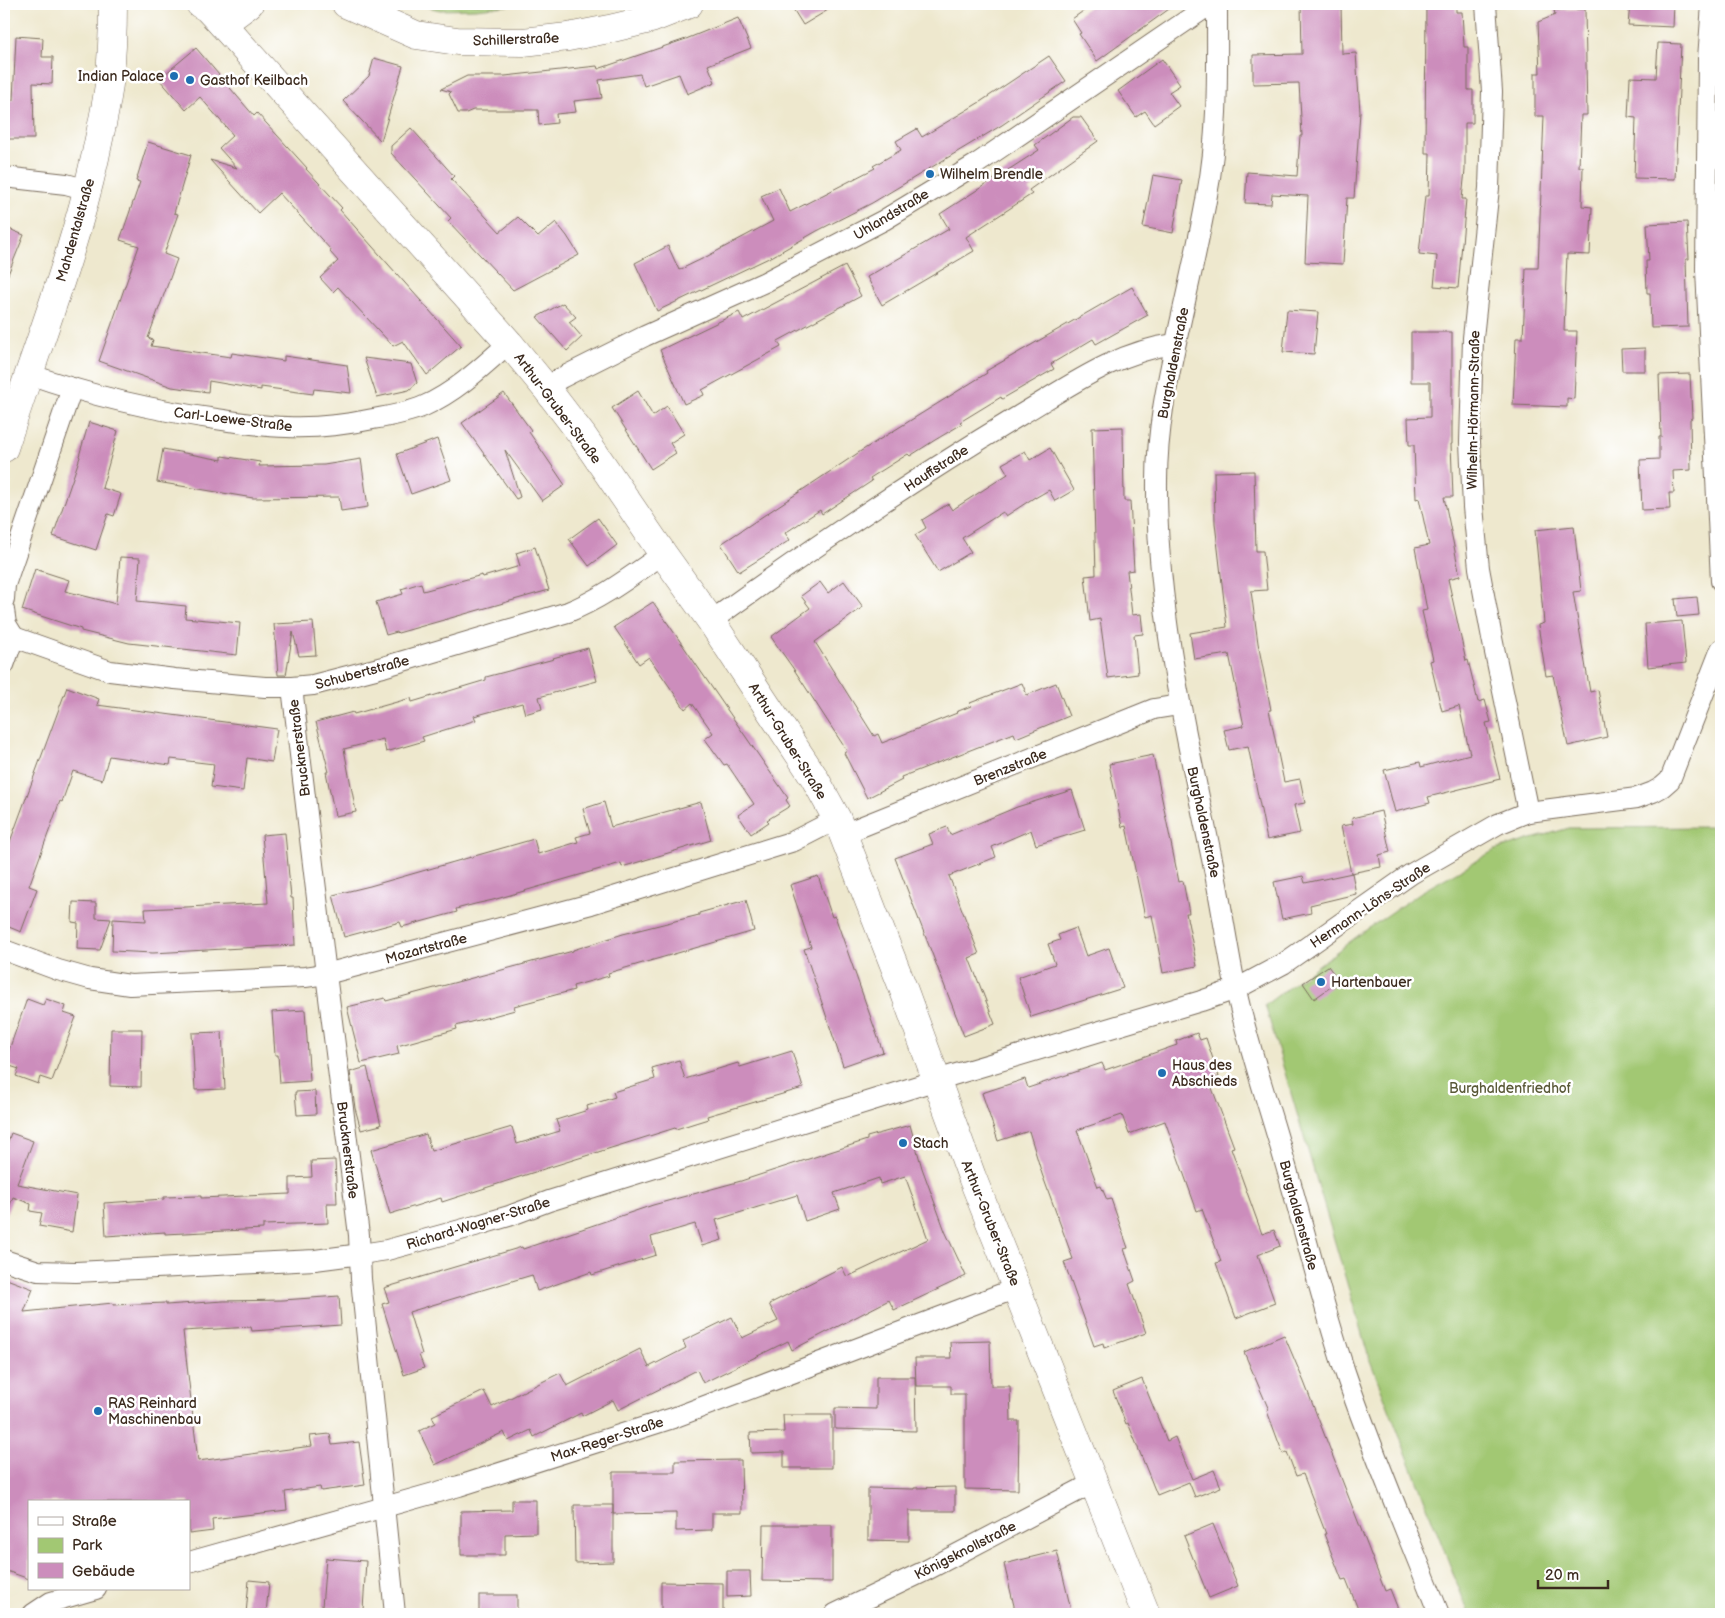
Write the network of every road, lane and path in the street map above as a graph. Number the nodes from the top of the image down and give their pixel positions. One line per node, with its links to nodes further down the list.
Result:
1 (113, 4): 11 (street, Mahdentalstraße)
2 (200, 4): 9 (street, Arthur-Gruber-Straße)
3 (249, 4): 9 (street)
4 (346, 4): 5 (street, Schillerstraße)
5 (689, 4)
6 (1486, 4): 28 (street, Wilhelm-Hörmann-Straße)
7 (1712, 4): 19 (street)
8 (1217, 5): 13 (street, Burghaldenstraße); 16 (street, Uhlandstraße)
9 (222, 24): 12 (street, Arthur-Gruber-Straße)
10 (4, 177): 11 (street)
11 (88, 190): 14 (street, Mahdentalstraße)
12 (509, 343): 15 (street, Carl-Loewe-Straße); 16 (street, Arthur-Gruber-Straße)
13 (1175, 344): 22 (street, Hauffstraße); 27 (street, Burghaldenstraße)
14 (29, 374): 15 (street, Carl-Loewe-Straße); 17 (street, Mahdentalstraße)
15 (72, 388): 20 (street)
16 (546, 388): 18 (street, Arthur-Gruber-Straße)
17 (4, 448)
18 (663, 554): 22 (street, Arthur-Gruber-Straße); 26 (street, Schubertstraße)
19 (1721, 581)
20 (4, 599)
21 (4, 610): 23 (street)
22 (711, 621): 29 (street, Arthur-Gruber-Straße)
23 (14, 637): 25 (street); 26 (street, Schubertstraße)
24 (1721, 649): 28 (street, Hermann-Löns-Straße)
25 (4, 665)
26 (292, 687): 31 (street, Brucknerstraße)
27 (1179, 705): 29 (street, Brenzstraße); 32 (street, Burghaldenstraße)
28 (1528, 812): 32 (street, Hermann-Löns-Straße)
29 (840, 827): 31 (street, Mozartstraße); 33 (street, Arthur-Gruber-Straße)
30 (4, 950): 31 (street, Mozartstraße)
31 (326, 974): 34 (street, Brucknerstraße)
32 (1236, 989): 33 (street, Hermann-Löns-Straße); 45 (street, Burghaldenstraße)
33 (937, 1081): 34 (street, Richard-Wagner-Straße); 36 (street, Arthur-Gruber-Straße)
34 (361, 1254): 35 (street, Richard-Wagner-Straße); 38 (street, Brucknerstraße)
35 (4, 1260)
36 (1017, 1288): 37 (street, Arthur-Gruber-Straße); 38 (street, Max-Reger-Straße)
37 (1093, 1483): 43 (street, Königsknollstraße); 44 (street, Arthur-Gruber-Straße)
38 (384, 1506): 39 (street, Max-Reger-Straße); 42 (street, Brucknerstraße)
39 (190, 1562)
40 (93, 1590): 41 (street)
41 (33, 1614)
42 (395, 1614)
43 (835, 1614)
44 (1146, 1614)
45 (1439, 1614)

